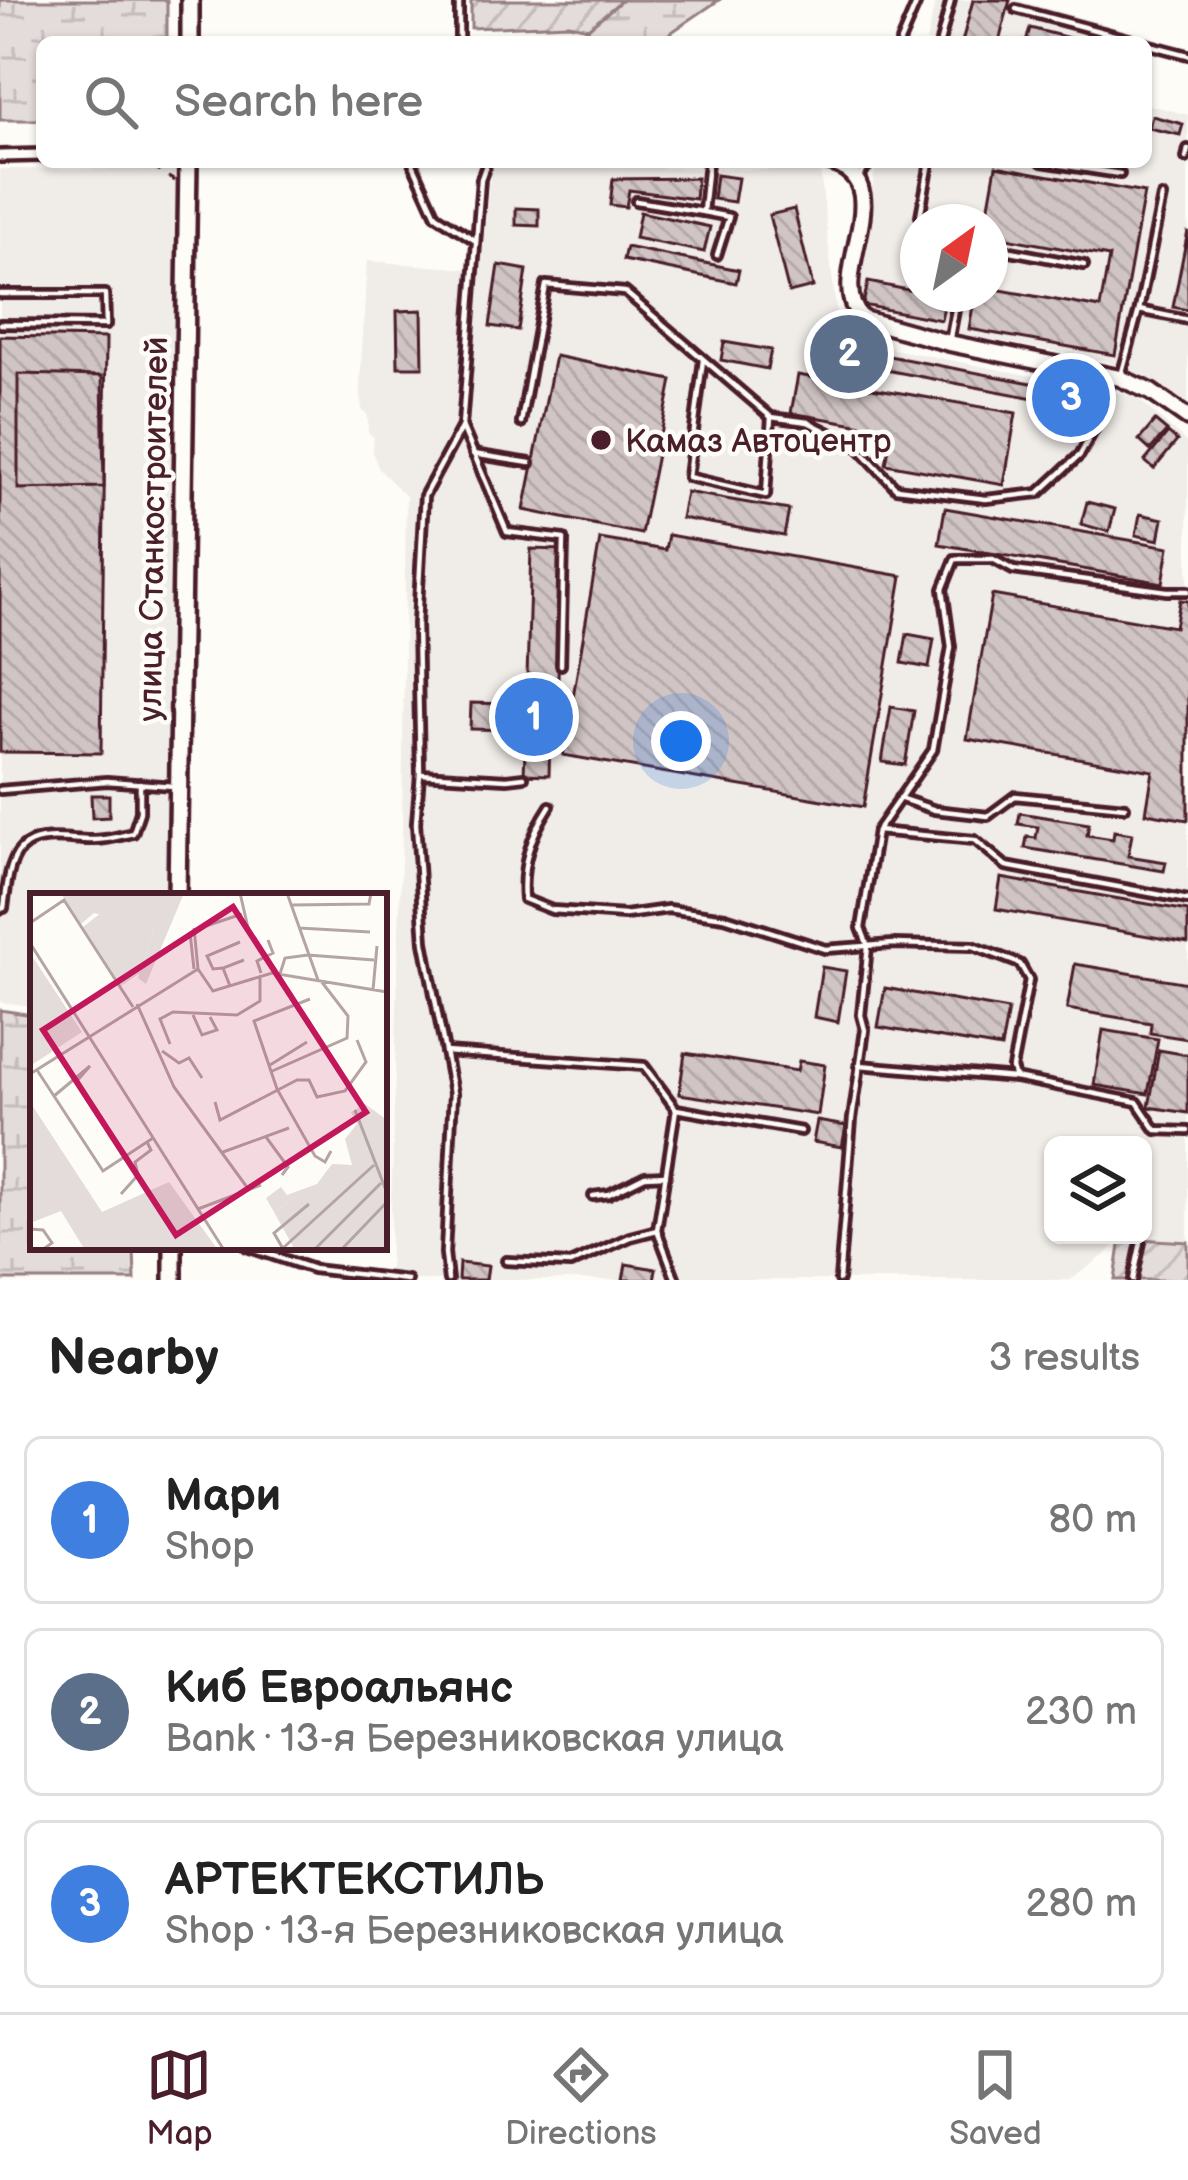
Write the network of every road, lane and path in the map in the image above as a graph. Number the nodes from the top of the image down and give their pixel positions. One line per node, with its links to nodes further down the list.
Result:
1 (190, 0): 6 (main road)
2 (459, 0): 7 (lane)
3 (918, 0): 8 (lane)
4 (951, 0): 9 (lane)
5 (1016, 9): 10 (lane)
6 (190, 36)
7 (459, 36)
8 (903, 36)
9 (942, 36)
10 (1117, 36)
11 (1152, 45): 12 (lane)
12 (1188, 55)
13 (1188, 149): 16 (lane)
14 (36, 155): 15 (street)
15 (0, 156)
16 (1186, 158)
17 (188, 168): 54 (main road, улица Станкостроителей)
18 (415, 168): 31 (lane)
19 (485, 168): 31 (lane)
20 (707, 168): 30 (lane)
21 (848, 168): 26 (street)
22 (866, 168): 26 (lane)
23 (929, 168): 29 (lane)
24 (1081, 168): 25 (lane)
25 (1120, 174)
26 (857, 178): 40 (street)
27 (1162, 197): 36 (lane)
28 (636, 201): 30 (lane)
29 (922, 204)
30 (703, 212): 33 (lane)
31 (476, 241): 46 (lane)
32 (1008, 250): 34 (lane)
33 (717, 255)
34 (1084, 265)
35 (0, 295): 39 (lane)
36 (1139, 310): 38 (lane); 42 (lane)
37 (955, 312): 40 (lane)
38 (1188, 320)
39 (0, 324)
40 (949, 343): 42 (street)
41 (703, 360): 43 (lane); 43 (lane); 45 (lane)
42 (1115, 376): 43 (lane); 44 (street)
43 (771, 417)
44 (1188, 418)
45 (520, 423)
46 (462, 426): 47 (lane); 51 (lane)
47 (473, 454): 48 (lane); 50 (lane)
48 (530, 463)
49 (1188, 591): 56 (lane)
50 (561, 665)
51 (420, 774): 52 (lane); 64 (lane)
52 (524, 777)
53 (140, 784): 54 (lane); 55 (lane); 62 (lane)
54 (179, 787): 60 (main road, улица Станкостроителей)
55 (0, 790)
56 (899, 798): 58 (lane); 59 (lane)
57 (550, 806): 63 (lane)
58 (1125, 807)
59 (877, 831): 61 (lane); 63 (lane)
60 (177, 893)
61 (1188, 900)
62 (0, 909)
63 (868, 946): 65 (lane); 66 (lane)
64 (445, 1052): 67 (lane); 77 (lane)
65 (860, 1065): 66 (lane); 79 (lane)
66 (1015, 1078): 69 (lane)
67 (676, 1109): 68 (lane); 70 (lane)
68 (801, 1131)
69 (1188, 1131)
70 (666, 1175): 71 (lane); 72 (lane)
71 (593, 1196)
72 (657, 1230): 75 (lane); 78 (lane)
73 (1142, 1244): 80 (lane)
74 (256, 1250): 76 (lane)
75 (506, 1262)
76 (407, 1280)
77 (448, 1280)
78 (676, 1280)
79 (839, 1280)
80 (1133, 1280)

